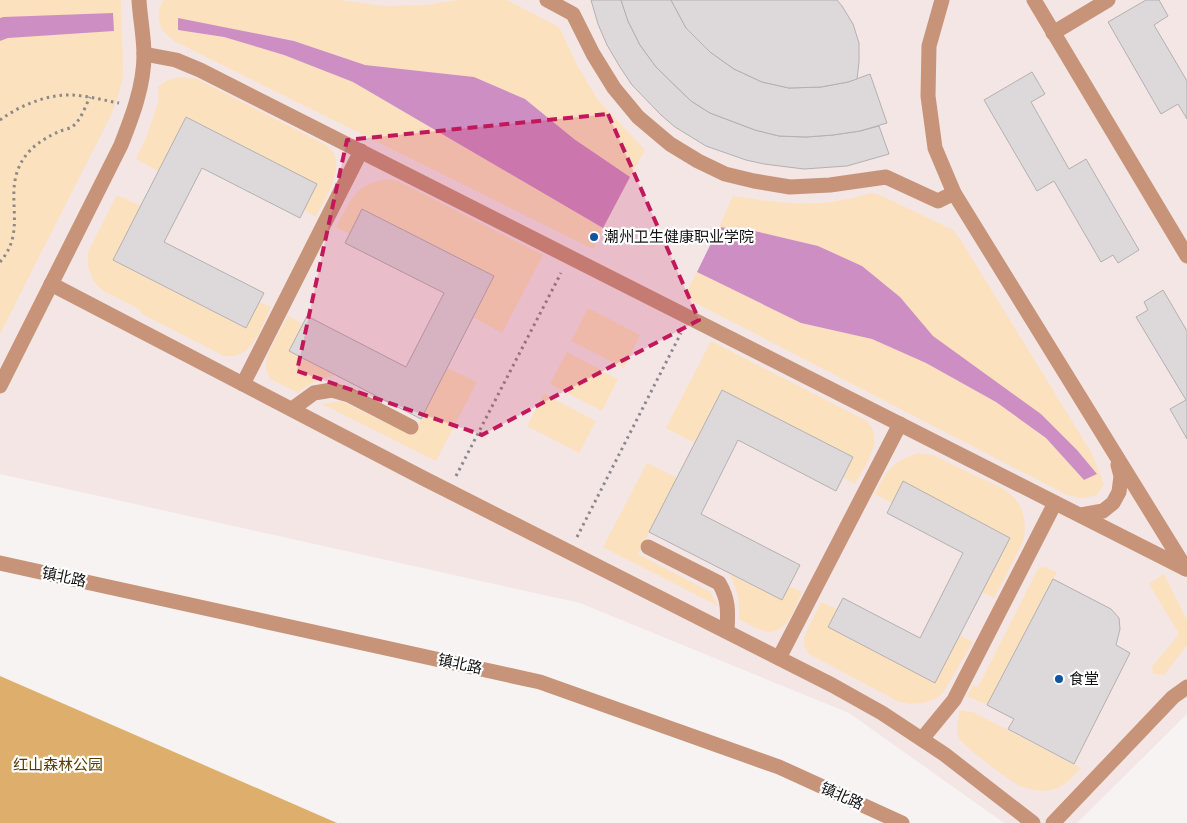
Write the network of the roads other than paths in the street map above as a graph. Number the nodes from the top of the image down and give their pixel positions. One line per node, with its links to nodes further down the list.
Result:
1 (139, 0): 7 (street)
2 (547, 0): 9 (street)
3 (942, 0): 9 (street)
4 (1034, 0): 6 (street)
5 (1108, 0): 6 (street)
6 (1054, 33): 10 (street)
7 (144, 54): 8 (street); 11 (street)
8 (361, 152): 12 (street); 15 (street)
9 (954, 193): 17 (street)
10 (1187, 256)
11 (51, 284): 12 (street); 13 (street)
12 (243, 384): 14 (street)
13 (0, 386)
14 (292, 409): 16 (street); 23 (street)
15 (900, 424): 18 (street); 24 (street)
16 (411, 427)
17 (1114, 454): 19 (street); 22 (street)
18 (1056, 503): 19 (street); 26 (street)
19 (1081, 515): 22 (street)
20 (648, 547): 23 (street)
21 (0, 563): 27 (street, 镇北路)
22 (1186, 570)
23 (727, 631): 24 (street)
24 (779, 658): 26 (street)
25 (1187, 687): 29 (street)
26 (922, 739): 28 (street)
27 (902, 823)
28 (1033, 823)
29 (1053, 823)

